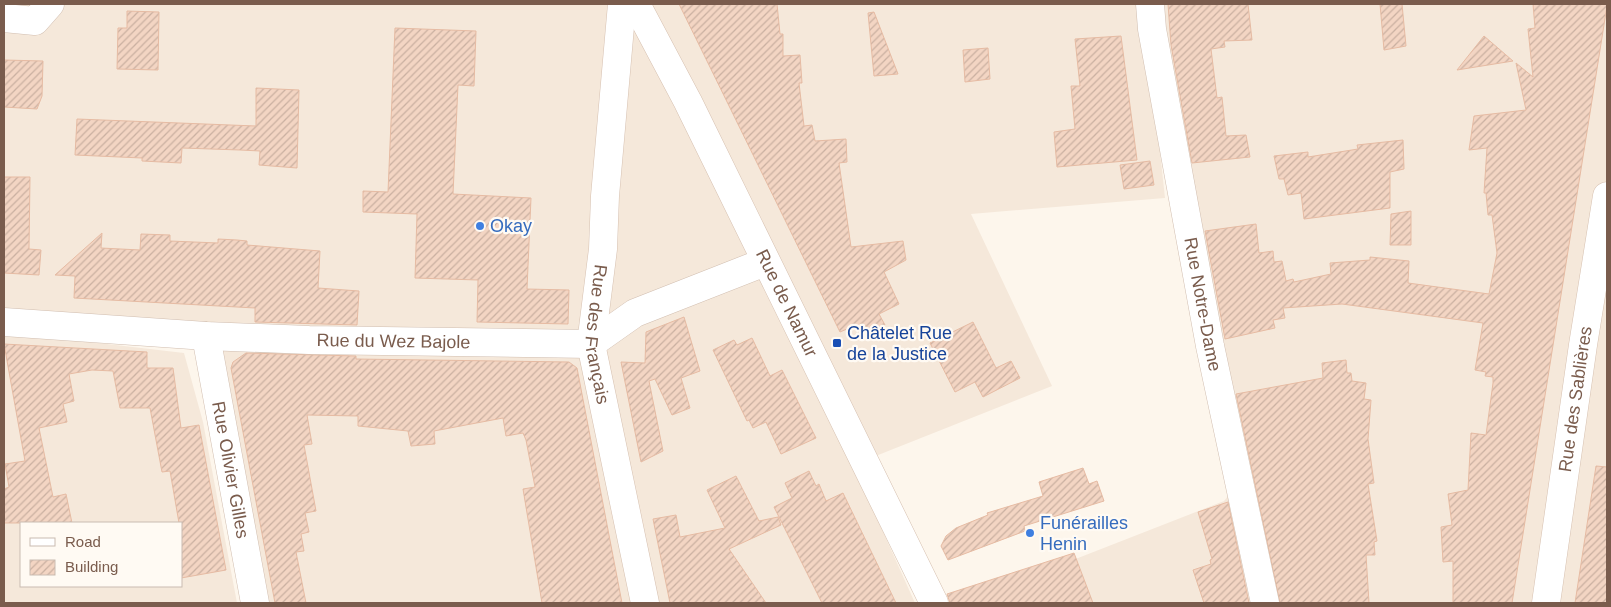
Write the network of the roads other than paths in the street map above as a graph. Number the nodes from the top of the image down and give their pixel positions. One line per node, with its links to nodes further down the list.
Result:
1 (50, 4): 5 (street)
2 (622, 4): 10 (street, Rue des Français)
3 (636, 4): 7 (street, Rue de Namur)
4 (1150, 4): 14 (street, Rue Notre-Dame)
5 (4, 18)
6 (1607, 196): 15 (street, Rue des Sablières)
7 (765, 262): 10 (street); 13 (street, Rue de Namur)
8 (4, 322): 9 (street, Rue du Wez Bajole)
9 (206, 336): 10 (street, Rue du Wez Bajole); 11 (street, Rue Olivier Gilles)
10 (591, 344): 12 (street, Rue des Français)
11 (255, 603)
12 (645, 603)
13 (934, 603)
14 (1265, 603)
15 (1546, 603)

